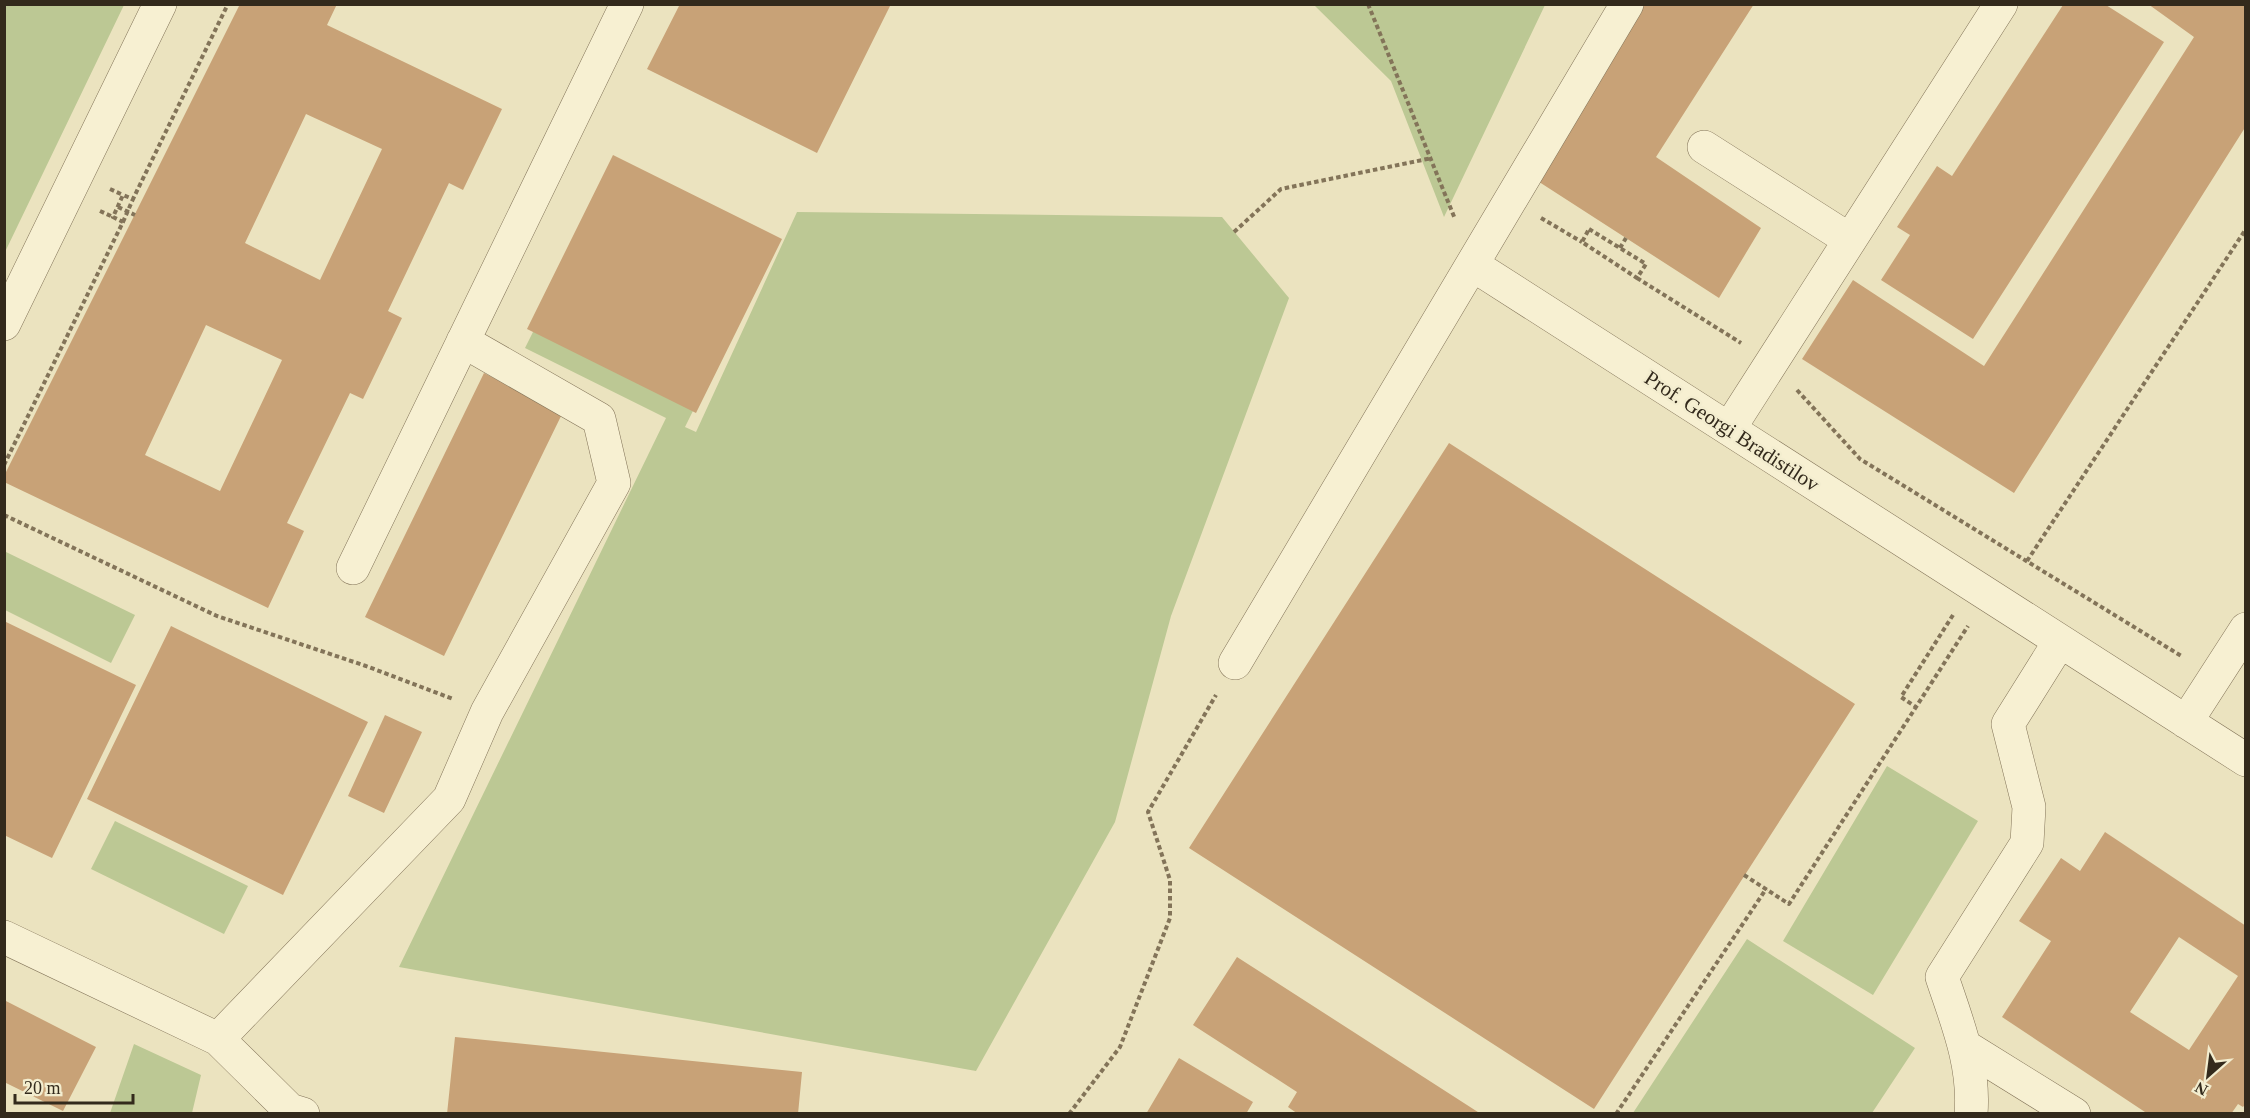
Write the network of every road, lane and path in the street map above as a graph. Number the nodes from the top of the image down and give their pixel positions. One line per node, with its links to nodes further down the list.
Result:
1 (160, 4): 23 (street)
2 (228, 4): 9 (path)
3 (627, 4): 24 (street)
4 (1368, 4): 8 (path)
5 (1627, 4): 10 (street)
6 (2001, 4): 18 (street)
7 (1704, 147): 18 (street)
8 (1432, 158): 16 (path); 21 (path)
9 (133, 199): 11 (path); 12 (path)
10 (1512, 200): 19 (path); 21 (street)
11 (117, 207): 12 (path); 14 (path)
12 (127, 212): 13 (path); 14 (path)
13 (135, 215)
14 (123, 222): 27 (path)
15 (2246, 229): 29 (path)
16 (1234, 232)
17 (1626, 238): 20 (path)
18 (1850, 240): 25 (street)
19 (1582, 242): 20 (path); 22 (path)
20 (1620, 248): 22 (path)
21 (1473, 265): 26 (street, Prof. Georgi Bradistilov); 35 (street)
22 (1637, 278): 25 (path)
23 (4, 324)
24 (463, 340): 30 (street); 44 (street)
25 (1772, 363): 26 (street); 29 (path)
26 (1729, 429): 31 (street, Prof. Georgi Bradistilov)
27 (4, 465)
28 (4, 515): 37 (path)
29 (2027, 561): 36 (path)
30 (353, 568)
31 (1988, 595): 33 (street, Prof. Georgi Bradistilov); 38 (path)
32 (2246, 629): 36 (street)
33 (2060, 641): 39 (street, Prof. Georgi Bradistilov); 45 (street)
34 (1936, 642): 38 (path)
35 (1235, 663): 47 (path)
36 (2215, 677): 39 (street)
37 (415, 685)
38 (1916, 707): 42 (path)
39 (2186, 722): 40 (street, Prof. Georgi Bradistilov)
40 (2246, 760)
41 (1744, 875): 42 (path)
42 (1766, 889): 48 (path)
43 (4, 937): 44 (street)
44 (218, 1039): 46 (street)
45 (1966, 1047): 49 (street); 50 (street)
46 (294, 1112)
47 (1069, 1113)
48 (1616, 1113)
49 (1971, 1113)
50 (2074, 1113)

